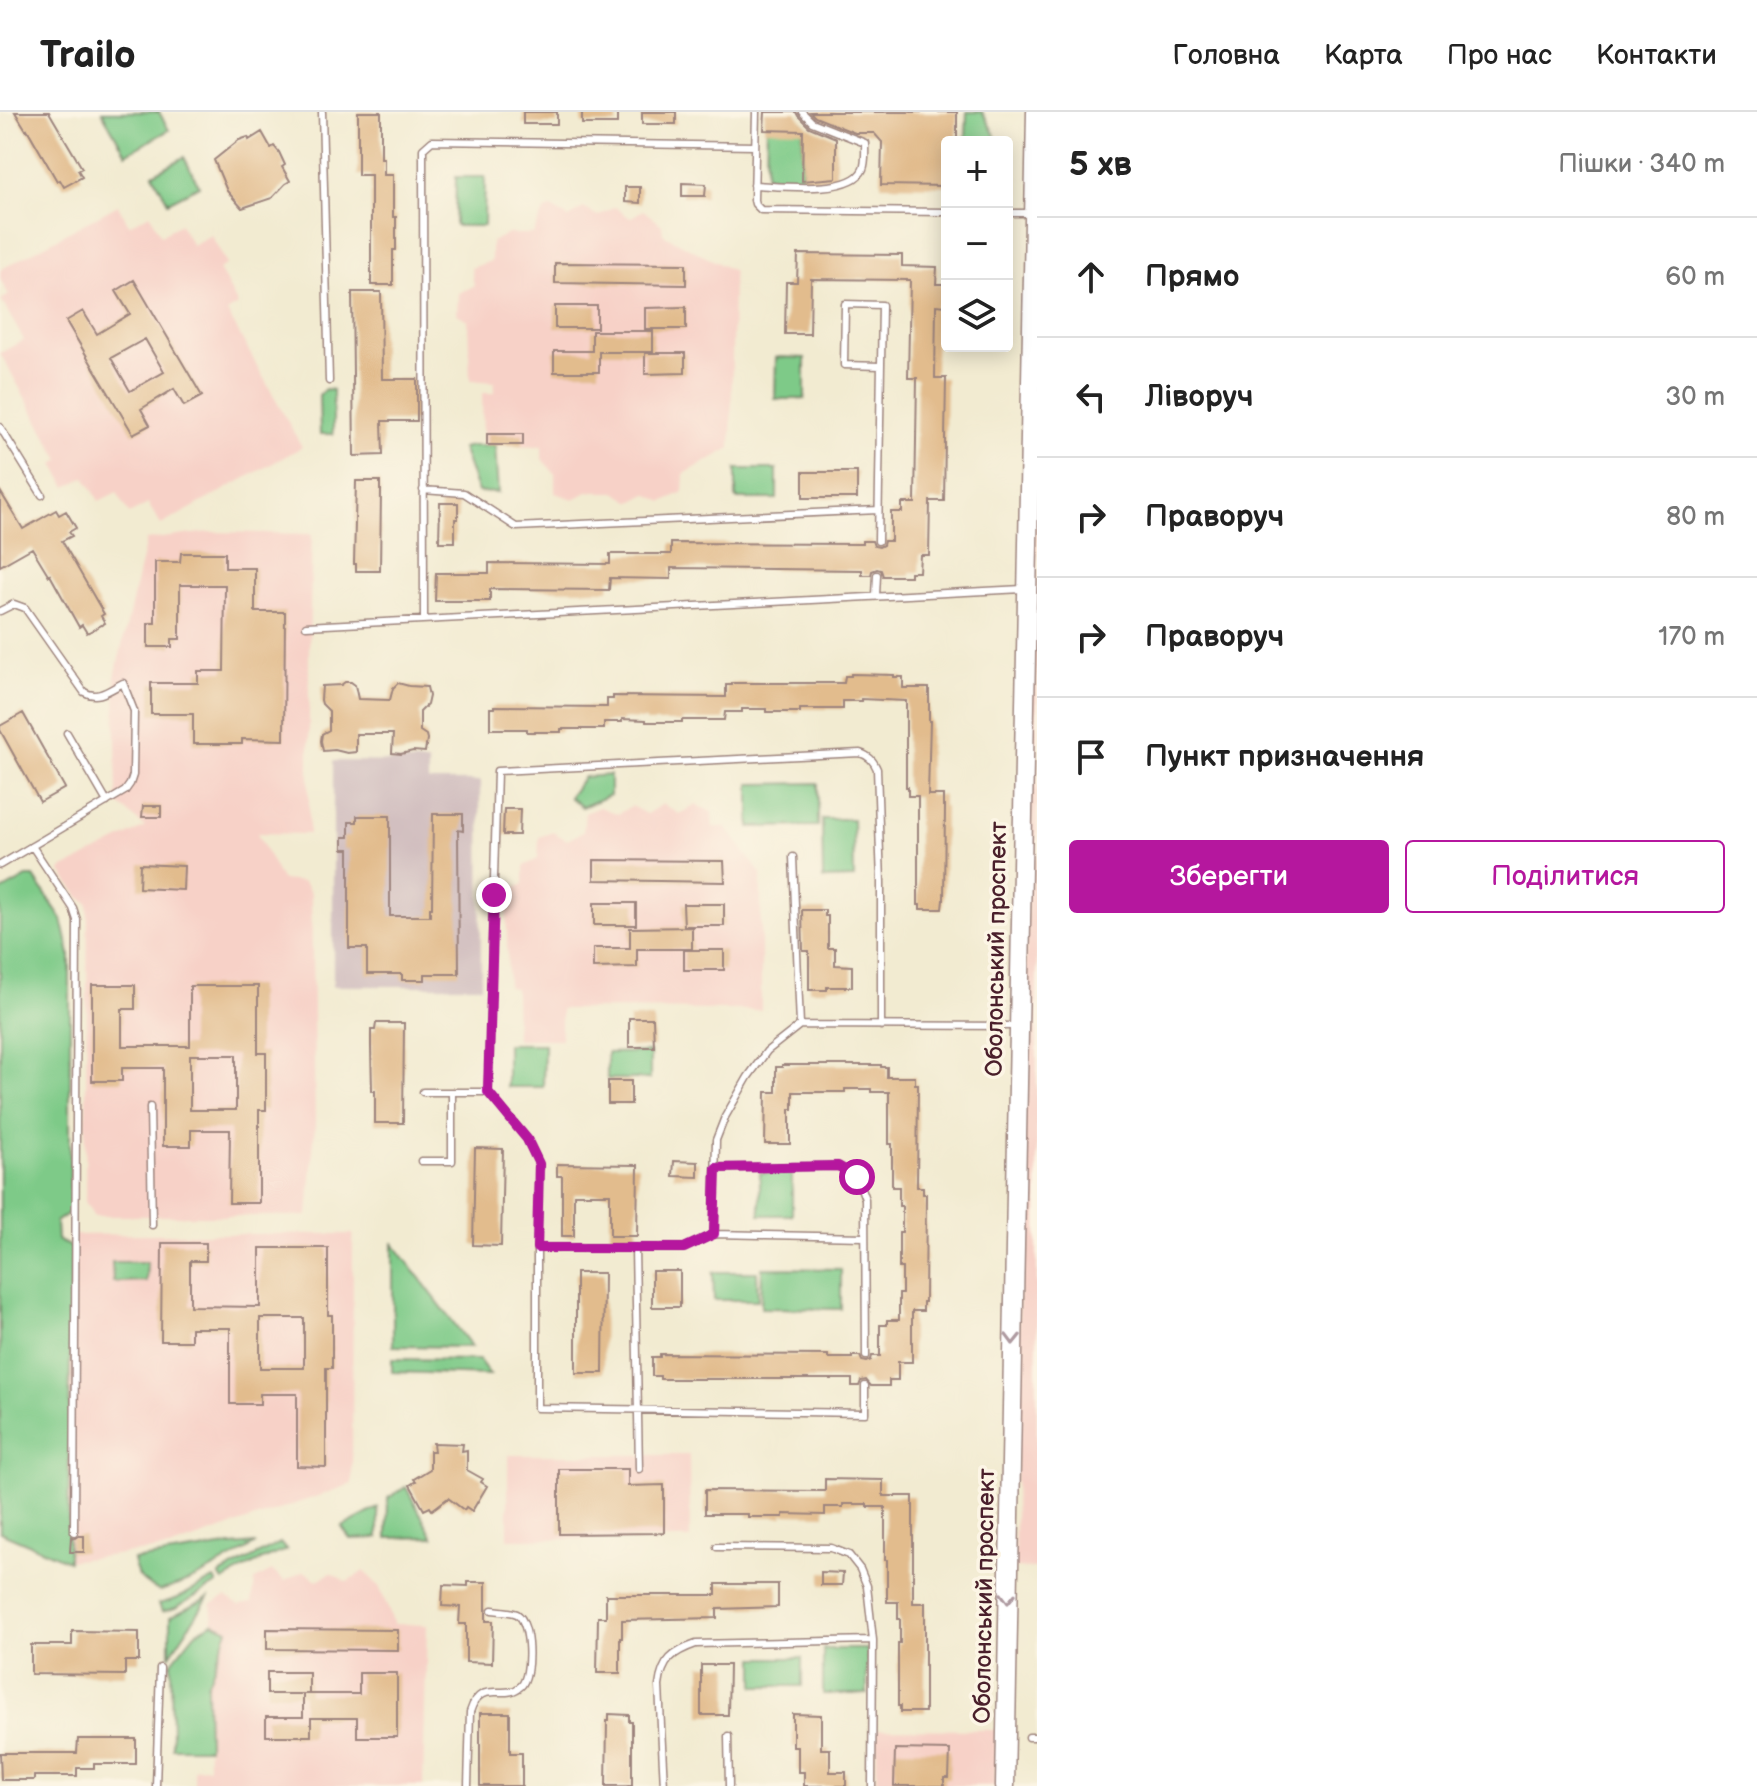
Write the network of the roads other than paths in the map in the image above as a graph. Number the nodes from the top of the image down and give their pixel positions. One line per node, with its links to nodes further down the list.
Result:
1 (322, 112): 12 (lane)
2 (756, 112): 5 (lane)
3 (802, 112): 6 (lane)
4 (1036, 112): 9 (main road, Оболонський проспект)
5 (755, 146): 6 (lane); 14 (lane)
6 (754, 185): 7 (lane)
7 (941, 212)
8 (1013, 213): 9 (lane)
9 (1034, 213): 10 (main road, Оболонський проспект)
10 (1035, 283): 19 (main road, Оболонський проспект)
11 (881, 366): 11 (lane); 16 (lane)
12 (329, 381)
13 (0, 427): 15 (lane)
14 (423, 490): 16 (lane); 22 (lane)
15 (42, 495)
16 (878, 510): 17 (lane)
17 (878, 541)
18 (877, 575): 20 (lane)
19 (1026, 589): 20 (lane); 31 (main road, Оболонський проспект)
20 (876, 595): 22 (lane)
21 (0, 611): 25 (lane)
22 (424, 620): 23 (lane)
23 (306, 626)
24 (67, 733): 25 (lane)
25 (107, 802): 26 (lane)
26 (32, 846): 28 (lane); 47 (lane)
27 (793, 857): 29 (lane)
28 (0, 865)
29 (800, 1025): 30 (lane); 37 (lane)
30 (881, 1026): 31 (lane); 34 (lane)
31 (1019, 1026): 58 (main road, Оболонський проспект, one-way to 58)
32 (423, 1092): 33 (lane)
33 (452, 1092): 34 (lane); 36 (lane)
34 (488, 1092): 41 (lane)
35 (150, 1107): 38 (lane)
36 (421, 1161)
37 (716, 1168): 39 (lane); 40 (lane)
38 (152, 1225)
39 (714, 1234): 40 (lane); 42 (lane)
40 (865, 1237): 43 (lane)
41 (537, 1248): 42 (lane); 45 (lane)
42 (635, 1248): 45 (lane)
43 (866, 1356)
44 (865, 1386): 45 (lane)
45 (638, 1411): 46 (lane)
46 (639, 1469)
47 (74, 1532)
48 (717, 1547): 50 (lane)
49 (492, 1610): 54 (lane)
50 (873, 1640): 55 (lane); 57 (lane)
51 (160, 1668): 53 (lane)
52 (728, 1736): 56 (lane)
53 (156, 1786)
54 (468, 1786)
55 (664, 1786)
56 (729, 1786)
57 (872, 1786)
58 (1005, 1786)

